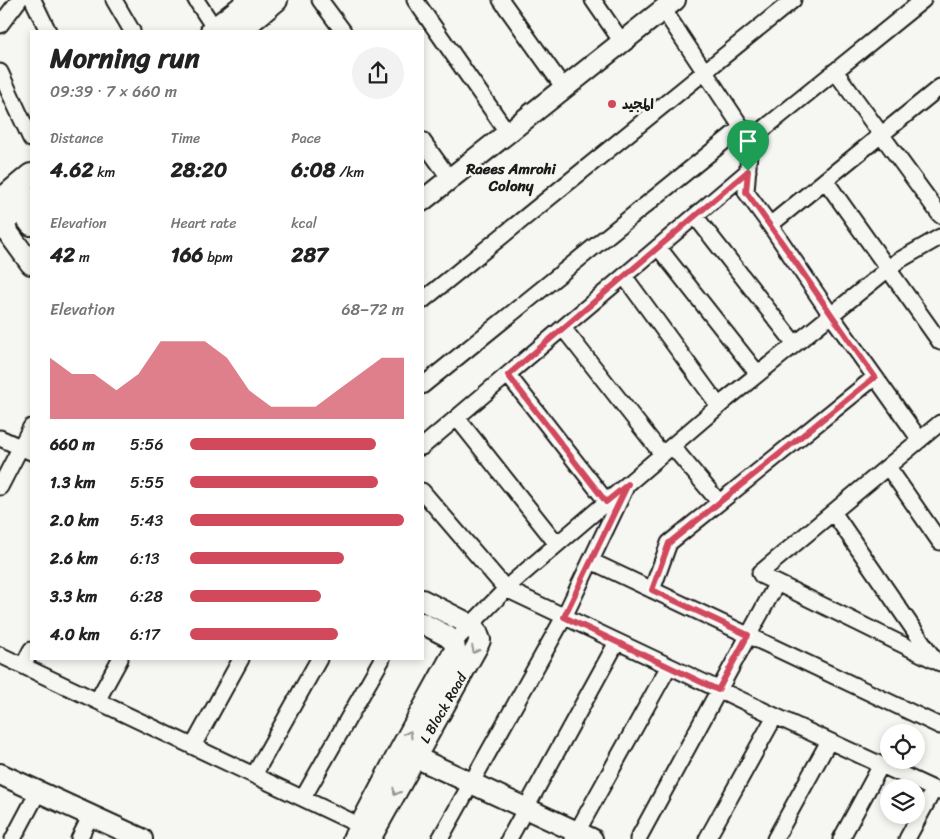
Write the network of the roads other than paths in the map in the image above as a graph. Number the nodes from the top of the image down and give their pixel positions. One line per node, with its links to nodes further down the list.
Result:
1 (18, 0): 14 (street)
2 (33, 0): 15 (street)
3 (114, 0): 16 (street)
4 (196, 0): 17 (street)
5 (276, 0): 13 (main road)
6 (320, 0): 18 (street)
7 (415, 0): 26 (street)
8 (502, 0): 23 (street)
9 (593, 0): 19 (street)
10 (793, 0): 22 (street)
11 (923, 0): 20 (street)
12 (669, 5): 19 (street); 22 (street)
13 (249, 21): 17 (main road)
14 (0, 25)
15 (48, 30)
16 (131, 30)
17 (213, 30)
18 (342, 30)
19 (622, 42): 23 (street)
20 (836, 71): 27 (street); 29 (street)
21 (0, 72): 28 (street)
22 (705, 72): 25 (street); 46 (street)
23 (564, 88): 26 (street)
24 (939, 89): 27 (street)
25 (742, 127): 29 (street); 54 (street)
26 (508, 133): 33 (street)
27 (882, 135): 34 (street); 37 (street)
28 (30, 137)
29 (750, 140): 31 (street)
30 (424, 143): 33 (street)
31 (748, 171): 38 (street); 39 (street)
32 (30, 178): 36 (main road)
33 (450, 179): 35 (street)
34 (825, 180): 39 (street); 44 (street)
35 (424, 199)
36 (15, 203): 40 (main road)
37 (940, 215)
38 (695, 216): 42 (street); 50 (street)
39 (770, 225): 47 (street)
40 (2, 231): 43 (street)
41 (940, 237): 44 (street)
42 (658, 247): 45 (street); 51 (street)
43 (30, 263)
44 (888, 268): 47 (street); 49 (street)
45 (624, 276): 48 (street); 55 (street)
46 (424, 299)
47 (831, 315): 50 (street); 53 (street)
48 (563, 328): 52 (street); 63 (street)
49 (940, 342)
50 (795, 344): 51 (street)
51 (758, 374): 55 (street)
52 (508, 375): 56 (street); 68 (street)
53 (875, 377): 60 (street); 69 (street)
54 (424, 384)
55 (719, 406): 63 (street)
56 (456, 418): 61 (street); 72 (street)
57 (940, 423): 60 (street)
58 (30, 432): 62 (street)
59 (0, 438): 62 (street)
60 (920, 440): 64 (street)
61 (424, 445)
62 (26, 450): 66 (street)
63 (667, 450): 65 (street); 69 (street)
64 (888, 466): 70 (street); 71 (street)
65 (628, 484): 68 (street); 73 (street)
66 (0, 487)
67 (424, 493): 75 (street)
68 (606, 502): 72 (street)
69 (720, 502): 76 (street)
70 (833, 512): 74 (street); 90 (street)
71 (940, 542)
72 (557, 544): 75 (street)
73 (591, 561): 76 (street); 78 (street)
74 (777, 583): 81 (street); 90 (street)
75 (506, 589): 78 (street); 80 (street)
76 (652, 590): 81 (street)
77 (424, 601): 80 (street)
78 (564, 617): 83 (street); 105 (street)
79 (424, 624): 82 (street)
80 (471, 625): 82 (street); 99 (street, L Block Road, one-way to 99)
81 (748, 635): 93 (street); 96 (street)
82 (454, 642): 111 (street, L Block Road, one-way to 82)
83 (617, 642): 92 (street); 109 (street)
84 (30, 652): 91 (street)
85 (0, 656): 91 (street)
86 (119, 660): 94 (street)
87 (240, 660): 98 (street)
88 (318, 660): 104 (street)
89 (381, 660): 108 (street)
90 (938, 662)
91 (23, 666): 94 (street)
92 (669, 666): 93 (street); 112 (street)
93 (718, 690): 95 (street); 118 (street)
94 (97, 701): 98 (street)
95 (776, 716): 97 (street); 119 (street)
96 (940, 726)
97 (829, 741): 100 (street); 120 (street)
98 (193, 746): 104 (street)
99 (415, 757): 105 (street); 111 (street, L Block Road, one-way to 111)
100 (880, 765)
101 (880, 767): 121 (street)
102 (890, 769): 106 (street)
103 (0, 774): 107 (street)
104 (254, 775): 108 (street)
105 (472, 784): 109 (street); 116 (street)
106 (937, 791): 122 (street)
107 (38, 792): 110 (street); 113 (street)
108 (303, 798): 111 (street)
109 (526, 809): 112 (street); 117 (street)
110 (92, 815): 114 (street); 115 (street)
111 (361, 835)
112 (581, 837)
113 (13, 839)
114 (78, 839)
115 (142, 839)
116 (440, 839)
117 (509, 839)
118 (638, 839)
119 (707, 839)
120 (775, 839)
121 (841, 839)
122 (907, 839)

